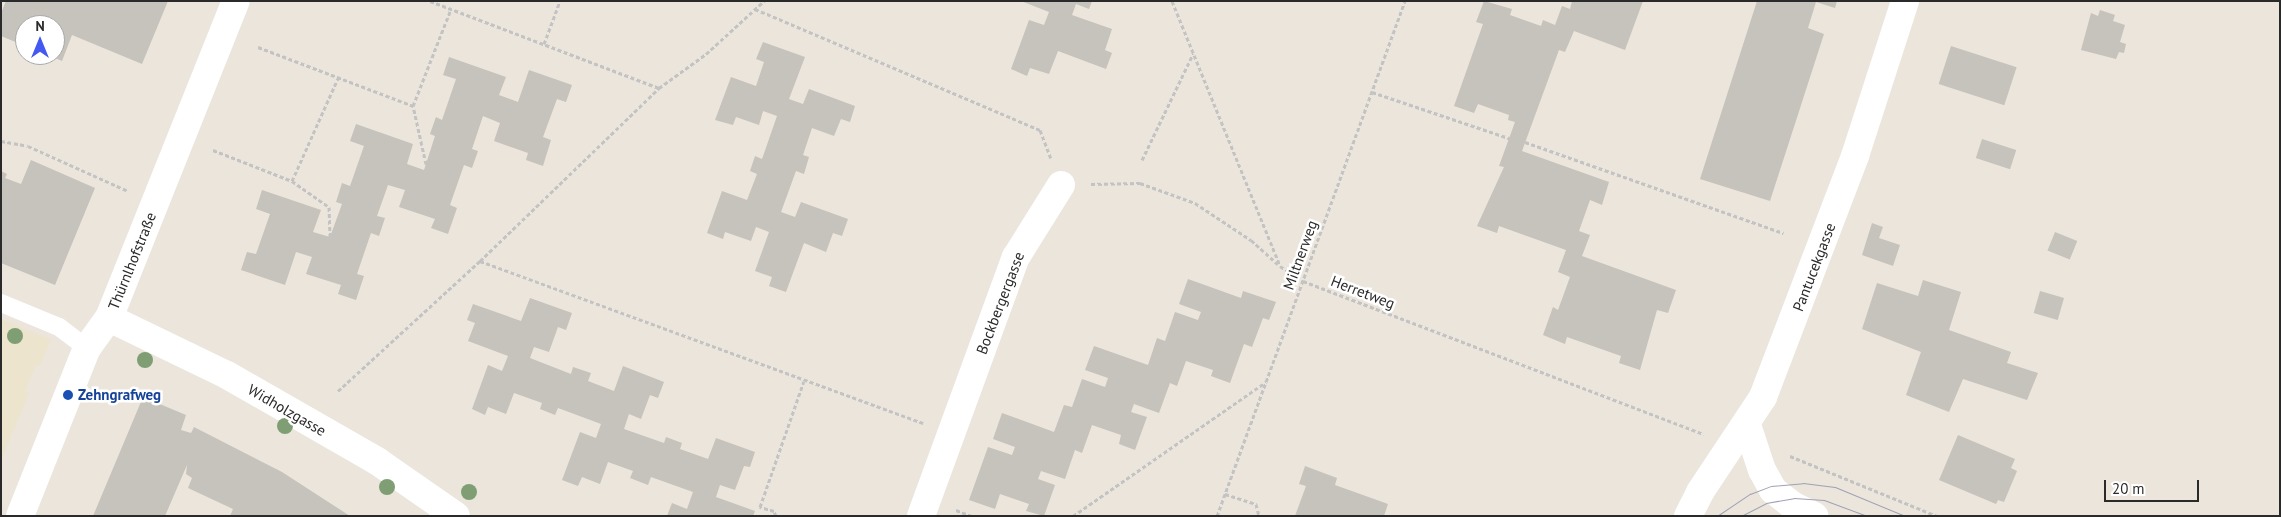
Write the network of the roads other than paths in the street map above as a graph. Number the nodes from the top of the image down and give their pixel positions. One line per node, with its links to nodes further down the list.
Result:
1 (236, 1): 5 (street, Thürnlhofstraße)
2 (1905, 1): 7 (street, Pantucekgasse)
3 (1061, 185): 10 (street, Bockbergergasse)
4 (1, 303): 6 (lane)
5 (109, 318): 6 (street, Thürnlhofstraße); 9 (street, Widholzgasse)
6 (87, 348): 8 (street, Thürnlhofstraße)
7 (1747, 433): 11 (street, Pantucekgasse); 12 (street)
8 (20, 516)
9 (456, 516)
10 (921, 516)
11 (1688, 516)
12 (1815, 516)

